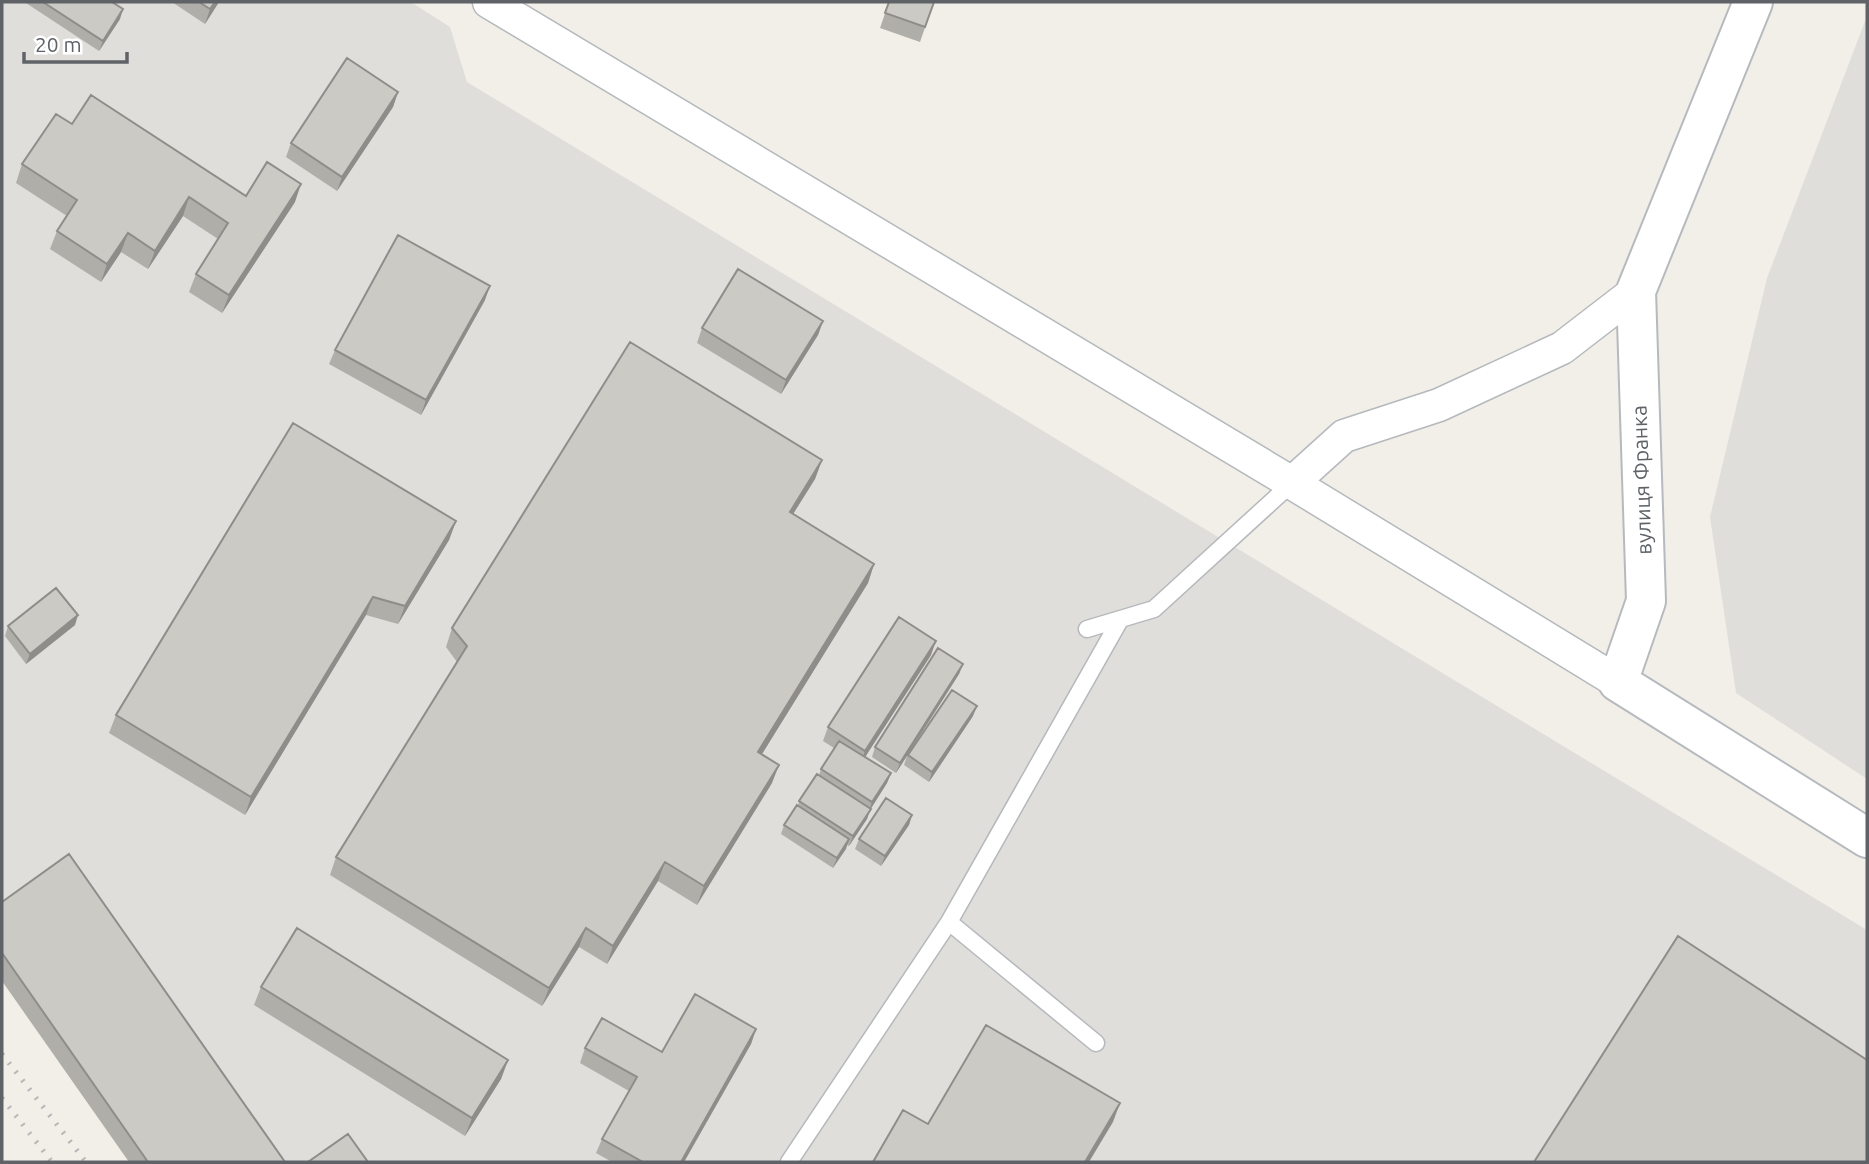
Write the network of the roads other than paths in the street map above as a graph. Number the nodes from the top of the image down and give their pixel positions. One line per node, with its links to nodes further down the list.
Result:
1 (489, 2): 4 (street)
2 (1753, 2): 3 (main road, вулиця Франка)
3 (1636, 291): 4 (street); 7 (main road, вулиця Франка)
4 (1292, 483): 5 (lane); 7 (street)
5 (1119, 620): 6 (lane); 9 (lane)
6 (1087, 629)
7 (1618, 682): 8 (main road)
8 (1867, 838)
9 (949, 922): 10 (lane); 11 (lane)
10 (1096, 1043)
11 (789, 1162)

